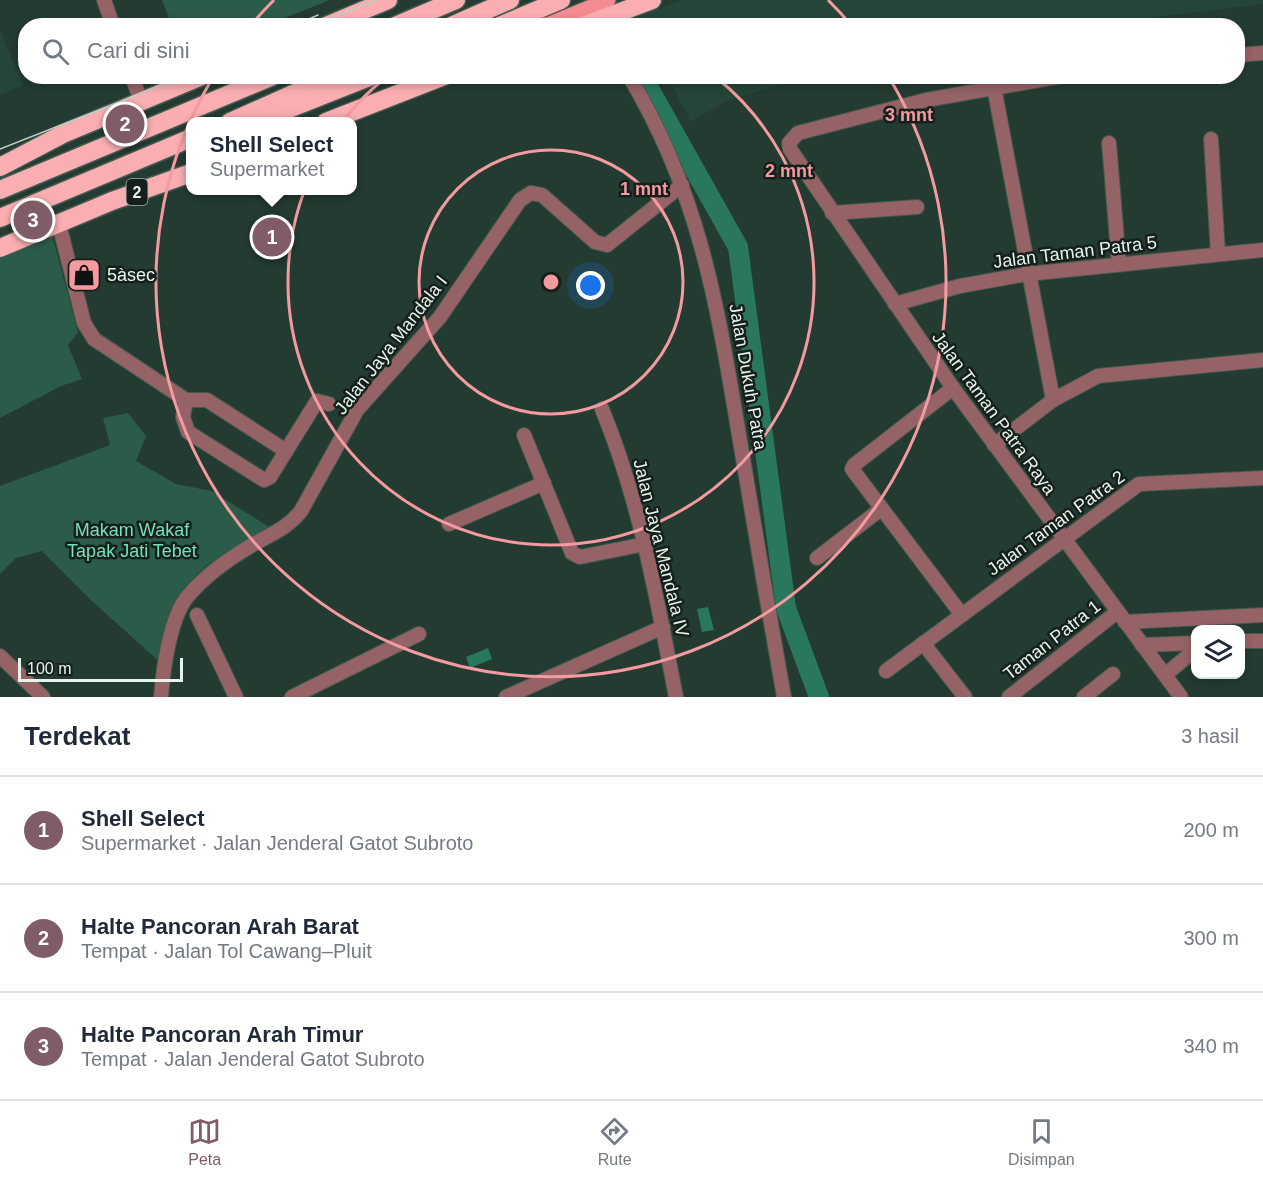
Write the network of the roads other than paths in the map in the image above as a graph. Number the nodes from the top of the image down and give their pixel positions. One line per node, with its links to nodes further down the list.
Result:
1 (104, 0): 9 (street)
2 (388, 0): 10 (highway)
3 (456, 0): 11 (highway)
4 (510, 0): 12 (highway)
5 (573, 0): 8 (highway)
6 (608, 0): 14 (main road)
7 (652, 0): 15 (highway)
8 (554, 3): 13 (highway)
9 (110, 18)
10 (345, 18)
11 (414, 18)
12 (469, 18)
13 (518, 18)
14 (564, 18)
15 (607, 18)
16 (1263, 53): 17 (street)
17 (1245, 54)
18 (135, 84): 27 (street)
19 (183, 84): 27 (highway)
20 (254, 84): 39 (highway)
21 (315, 84): 28 (highway)
22 (352, 84): 29 (highway)
23 (423, 84): 30 (highway)
24 (633, 84): 38 (street, Jalan Dukuh Patra)
25 (1013, 84): 26 (street)
26 (994, 87): 41 (street, Jalan Taman Patra Raya); 48 (street)
27 (141, 102): 35 (highway)
28 (241, 117)
29 (269, 117)
30 (339, 117)
31 (1211, 139): 46 (street)
32 (186, 140): 36 (highway)
33 (1109, 143): 47 (street)
34 (186, 147): 36 (highway)
35 (0, 167)
36 (116, 171): 42 (highway)
37 (186, 175): 43 (highway, 2)
38 (682, 185): 83 (street, Jalan Jaya Mandala I); 88 (street, Jalan Dukuh Patra)
39 (0, 190)
40 (917, 207): 41 (street)
41 (832, 213): 49 (street, Jalan Taman Patra Raya)
42 (0, 218)
43 (59, 224): 44 (highway, 2); 52 (street)
44 (0, 248)
45 (1263, 250): 46 (street, Jalan Taman Patra 5)
46 (1218, 254): 47 (street, Jalan Taman Patra 5)
47 (1119, 264): 48 (street, Jalan Taman Patra 5)
48 (1027, 274): 49 (street, Jalan Taman Patra 5); 53 (street)
49 (894, 304): 51 (street, Jalan Taman Patra Raya)
50 (1263, 360): 53 (street)
51 (953, 388): 57 (street, Jalan Taman Patra Raya); 61 (street)
52 (186, 400): 58 (street); 58 (street)
53 (1053, 400): 57 (street)
54 (329, 404): 58 (street)
55 (602, 409): 64 (street, Jalan Jaya Mandala IV)
56 (524, 435): 60 (street)
57 (994, 445): 63 (street, Jalan Taman Patra Raya)
58 (286, 451)
59 (1263, 478): 63 (street, Jalan Taman Patra 2)
60 (544, 483): 62 (street); 64 (street)
61 (881, 509): 65 (street); 67 (street)
62 (449, 524)
63 (1063, 540): 67 (street, Jalan Taman Patra 2); 69 (street, Jalan Taman Patra Raya)
64 (645, 543): 70 (street, Jalan Jaya Mandala IV)
65 (817, 558)
66 (197, 615): 84 (street)
67 (962, 615): 74 (street, Jalan Taman Patra 2)
68 (1263, 615): 69 (street)
69 (1121, 617): 76 (street, Jalan Taman Patra Raya); 90 (street, Taman Patra 1)
70 (663, 627): 86 (street); 87 (street, Jalan Jaya Mandala IV)
71 (419, 634): 85 (street)
72 (1263, 640): 73 (street)
73 (1245, 641)
74 (923, 643): 79 (street, Jalan Taman Patra 2); 89 (street)
75 (1191, 643): 76 (street)
76 (1142, 645): 81 (street, Jalan Taman Patra Raya)
77 (1191, 653): 81 (street)
78 (0, 656): 82 (street)
79 (886, 671)
80 (1113, 674): 91 (street)
81 (1165, 675): 92 (street, Jalan Taman Patra Raya)
82 (43, 697)
83 (161, 697)
84 (236, 697)
85 (292, 697)
86 (506, 697)
87 (676, 697)
88 (784, 697)
89 (965, 697)
90 (1009, 697)
91 (1084, 697)
92 (1181, 697)

